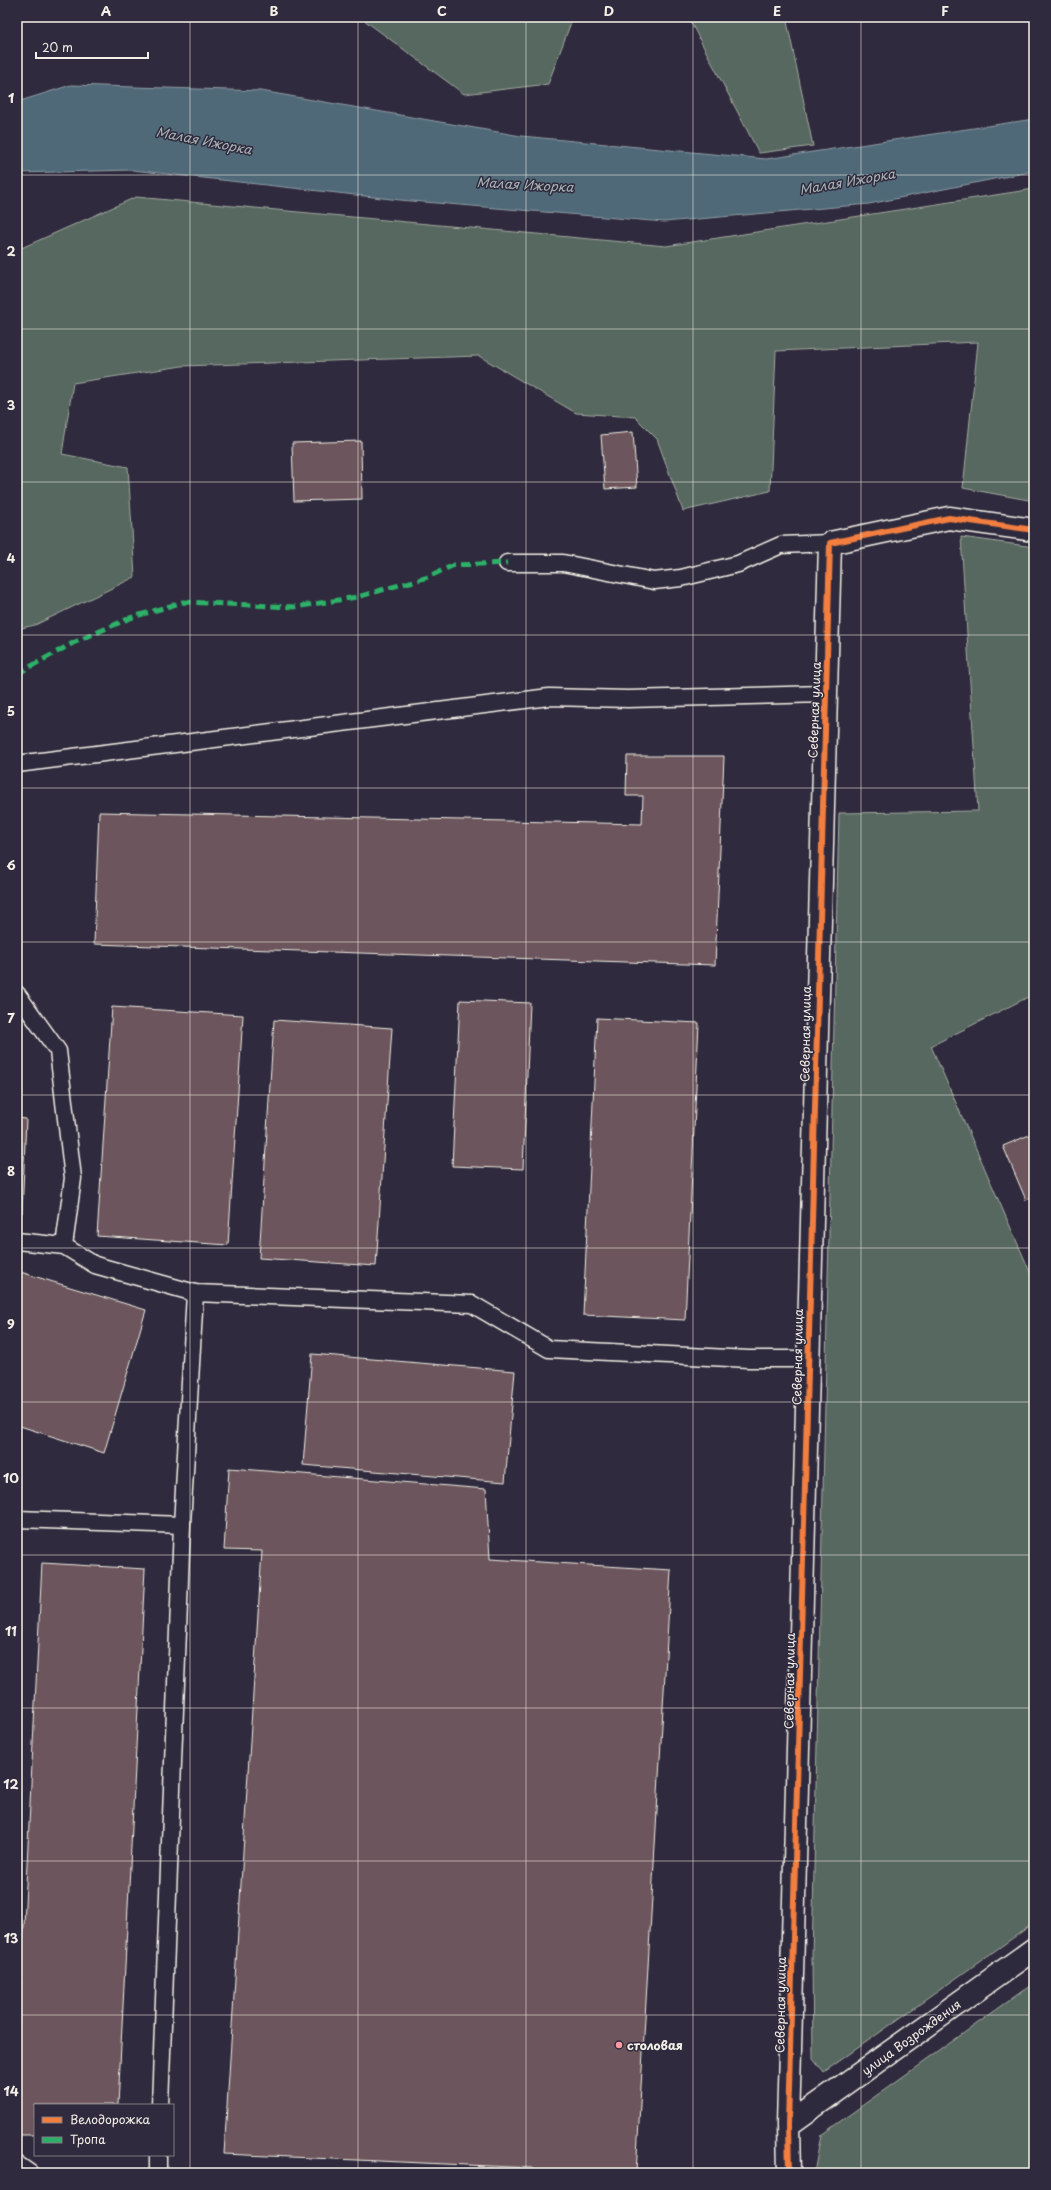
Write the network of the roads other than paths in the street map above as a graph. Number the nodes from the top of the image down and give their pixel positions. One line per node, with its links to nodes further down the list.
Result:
1 (1034, 530): 2 (street)
2 (830, 542): 3 (lane); 4 (street, Северная улица)
3 (507, 563)
4 (825, 694): 5 (lane); 10 (street, Северная улица)
5 (17, 764)
6 (17, 994): 8 (lane)
7 (17, 1240): 8 (lane)
8 (64, 1246): 9 (lane)
9 (195, 1293): 10 (lane); 12 (lane)
10 (808, 1359): 15 (street, Северная улица)
11 (17, 1519): 12 (lane)
12 (182, 1525): 14 (lane)
13 (1034, 1948): 15 (street, улица Возрождения)
14 (160, 2104)
15 (788, 2125): 20 (street, Северная улица)
16 (158, 2156): 19 (lane)
17 (17, 2164): 18 (lane)
18 (30, 2173)
19 (158, 2173)
20 (789, 2173)

